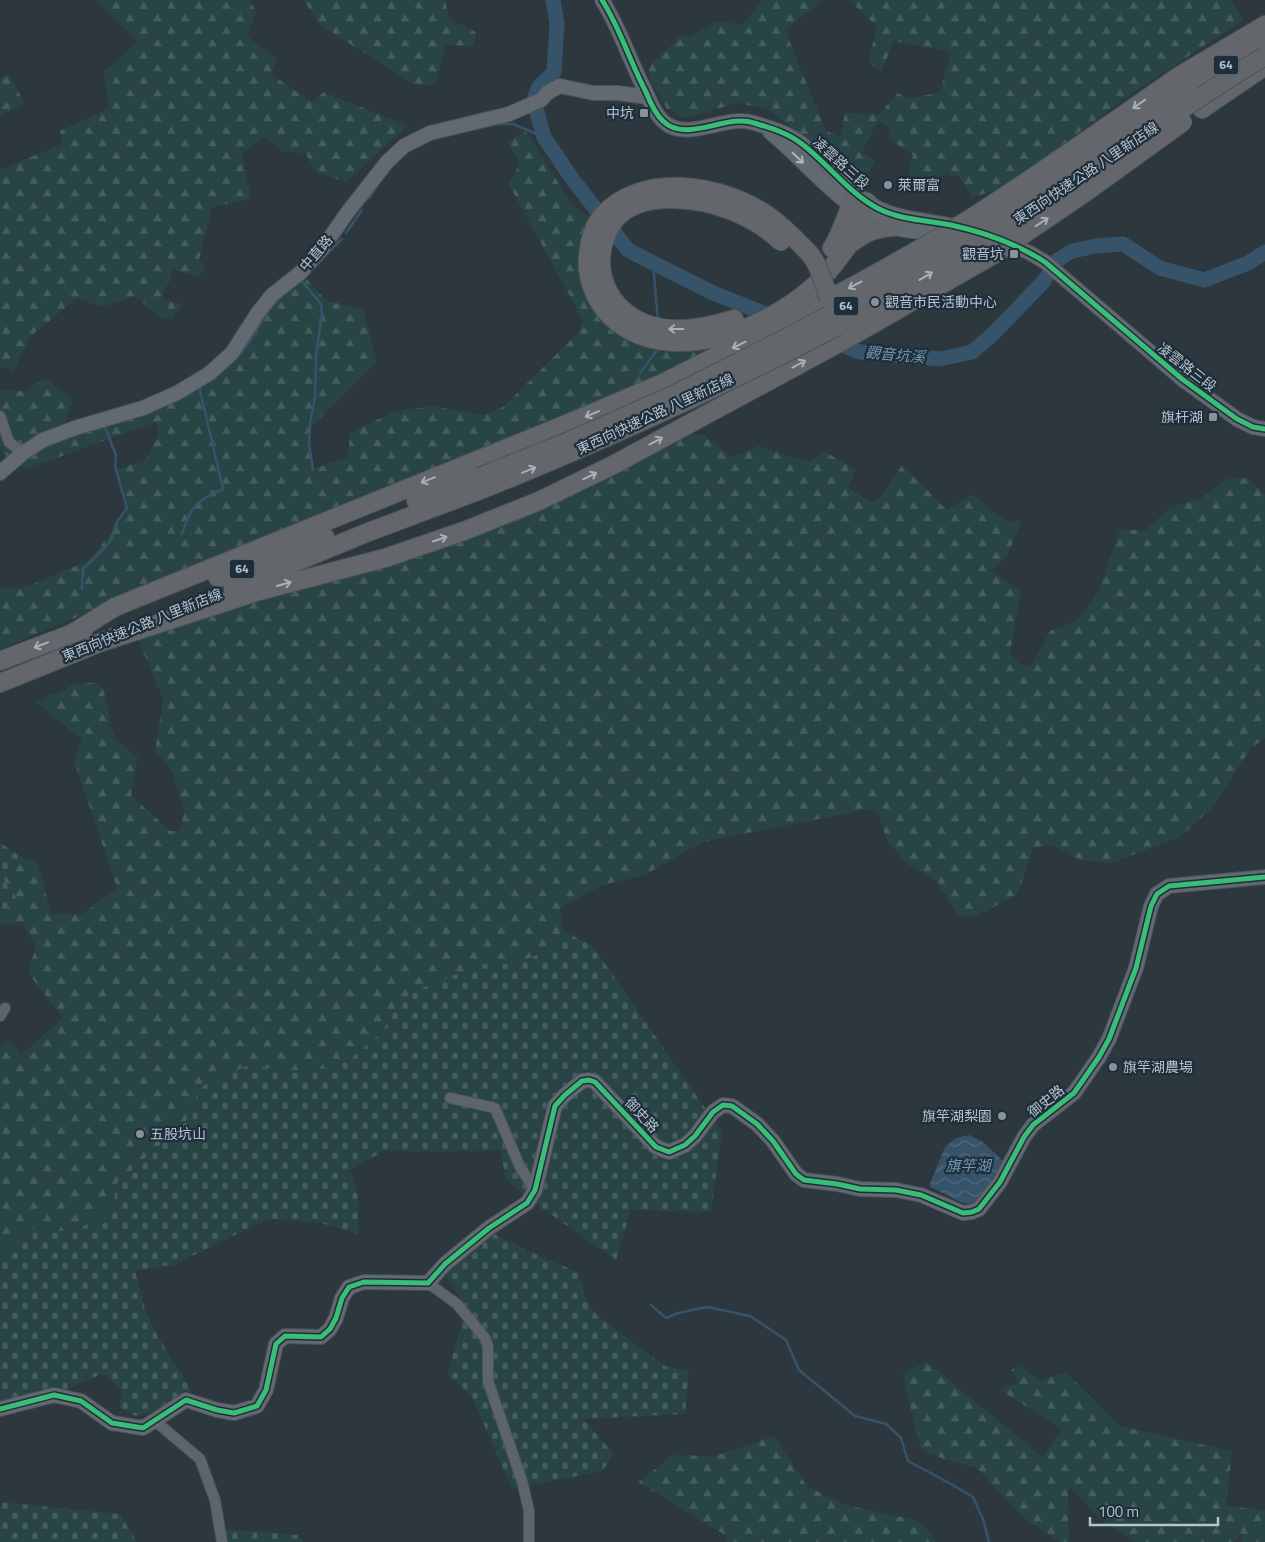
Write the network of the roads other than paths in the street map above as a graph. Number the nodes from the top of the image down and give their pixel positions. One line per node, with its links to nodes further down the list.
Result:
1 (602, 0): 7 (street, 凌雲路三段)
2 (1265, 25): 6 (highway)
3 (1265, 42): 6 (highway, 東西向快速公路 八里新店線 / 64)
4 (1265, 56): 19 (highway, 東西向快速公路 八里新店線 / 64, one-way to 4, bridge)
5 (1265, 66): 14 (highway, one-way to 5, bridge)
6 (1183, 82): 13 (highway, one-way to 13, bridge); 19 (highway, 東西向快速公路 八里新店線 / 64, bridge)
7 (648, 96): 8 (street, 凌雲路三段); 17 (street, 中直路)
8 (858, 203): 9 (street, 凌雲路三段); 10 (street, 凌雲路三段); 11 (highway); 12 (highway)
9 (894, 227): 10 (street, 凌雲路三段); 11 (highway)
10 (994, 238): 16 (street, 凌雲路三段)
11 (847, 246): 12 (highway)
12 (790, 298): 13 (highway, bridge)
13 (829, 299): 14 (highway, bridge); 19 (highway, one-way to 19)
14 (850, 336): 20 (highway, one-way to 14)
15 (0, 416): 17 (street)
16 (1265, 429)
17 (23, 453): 18 (street, 中直路)
18 (0, 473)
19 (478, 476): 20 (highway, 東西向快速公路 八里新店線 / 64); 21 (highway, 東西向快速公路 八里新店線 / 64, one-way to 21)
20 (104, 642): 22 (highway, 東西向快速公路 八里新店線 / 64)
21 (2, 660)
22 (6, 681)
23 (1265, 877): 25 (street, 御史路)
24 (450, 1098): 25 (street)
25 (535, 1190): 26 (street, 御史路)
26 (428, 1283): 28 (street); 30 (street)
27 (0, 1409): 28 (street)
28 (155, 1420): 29 (street)
29 (222, 1542)
30 (529, 1542)

